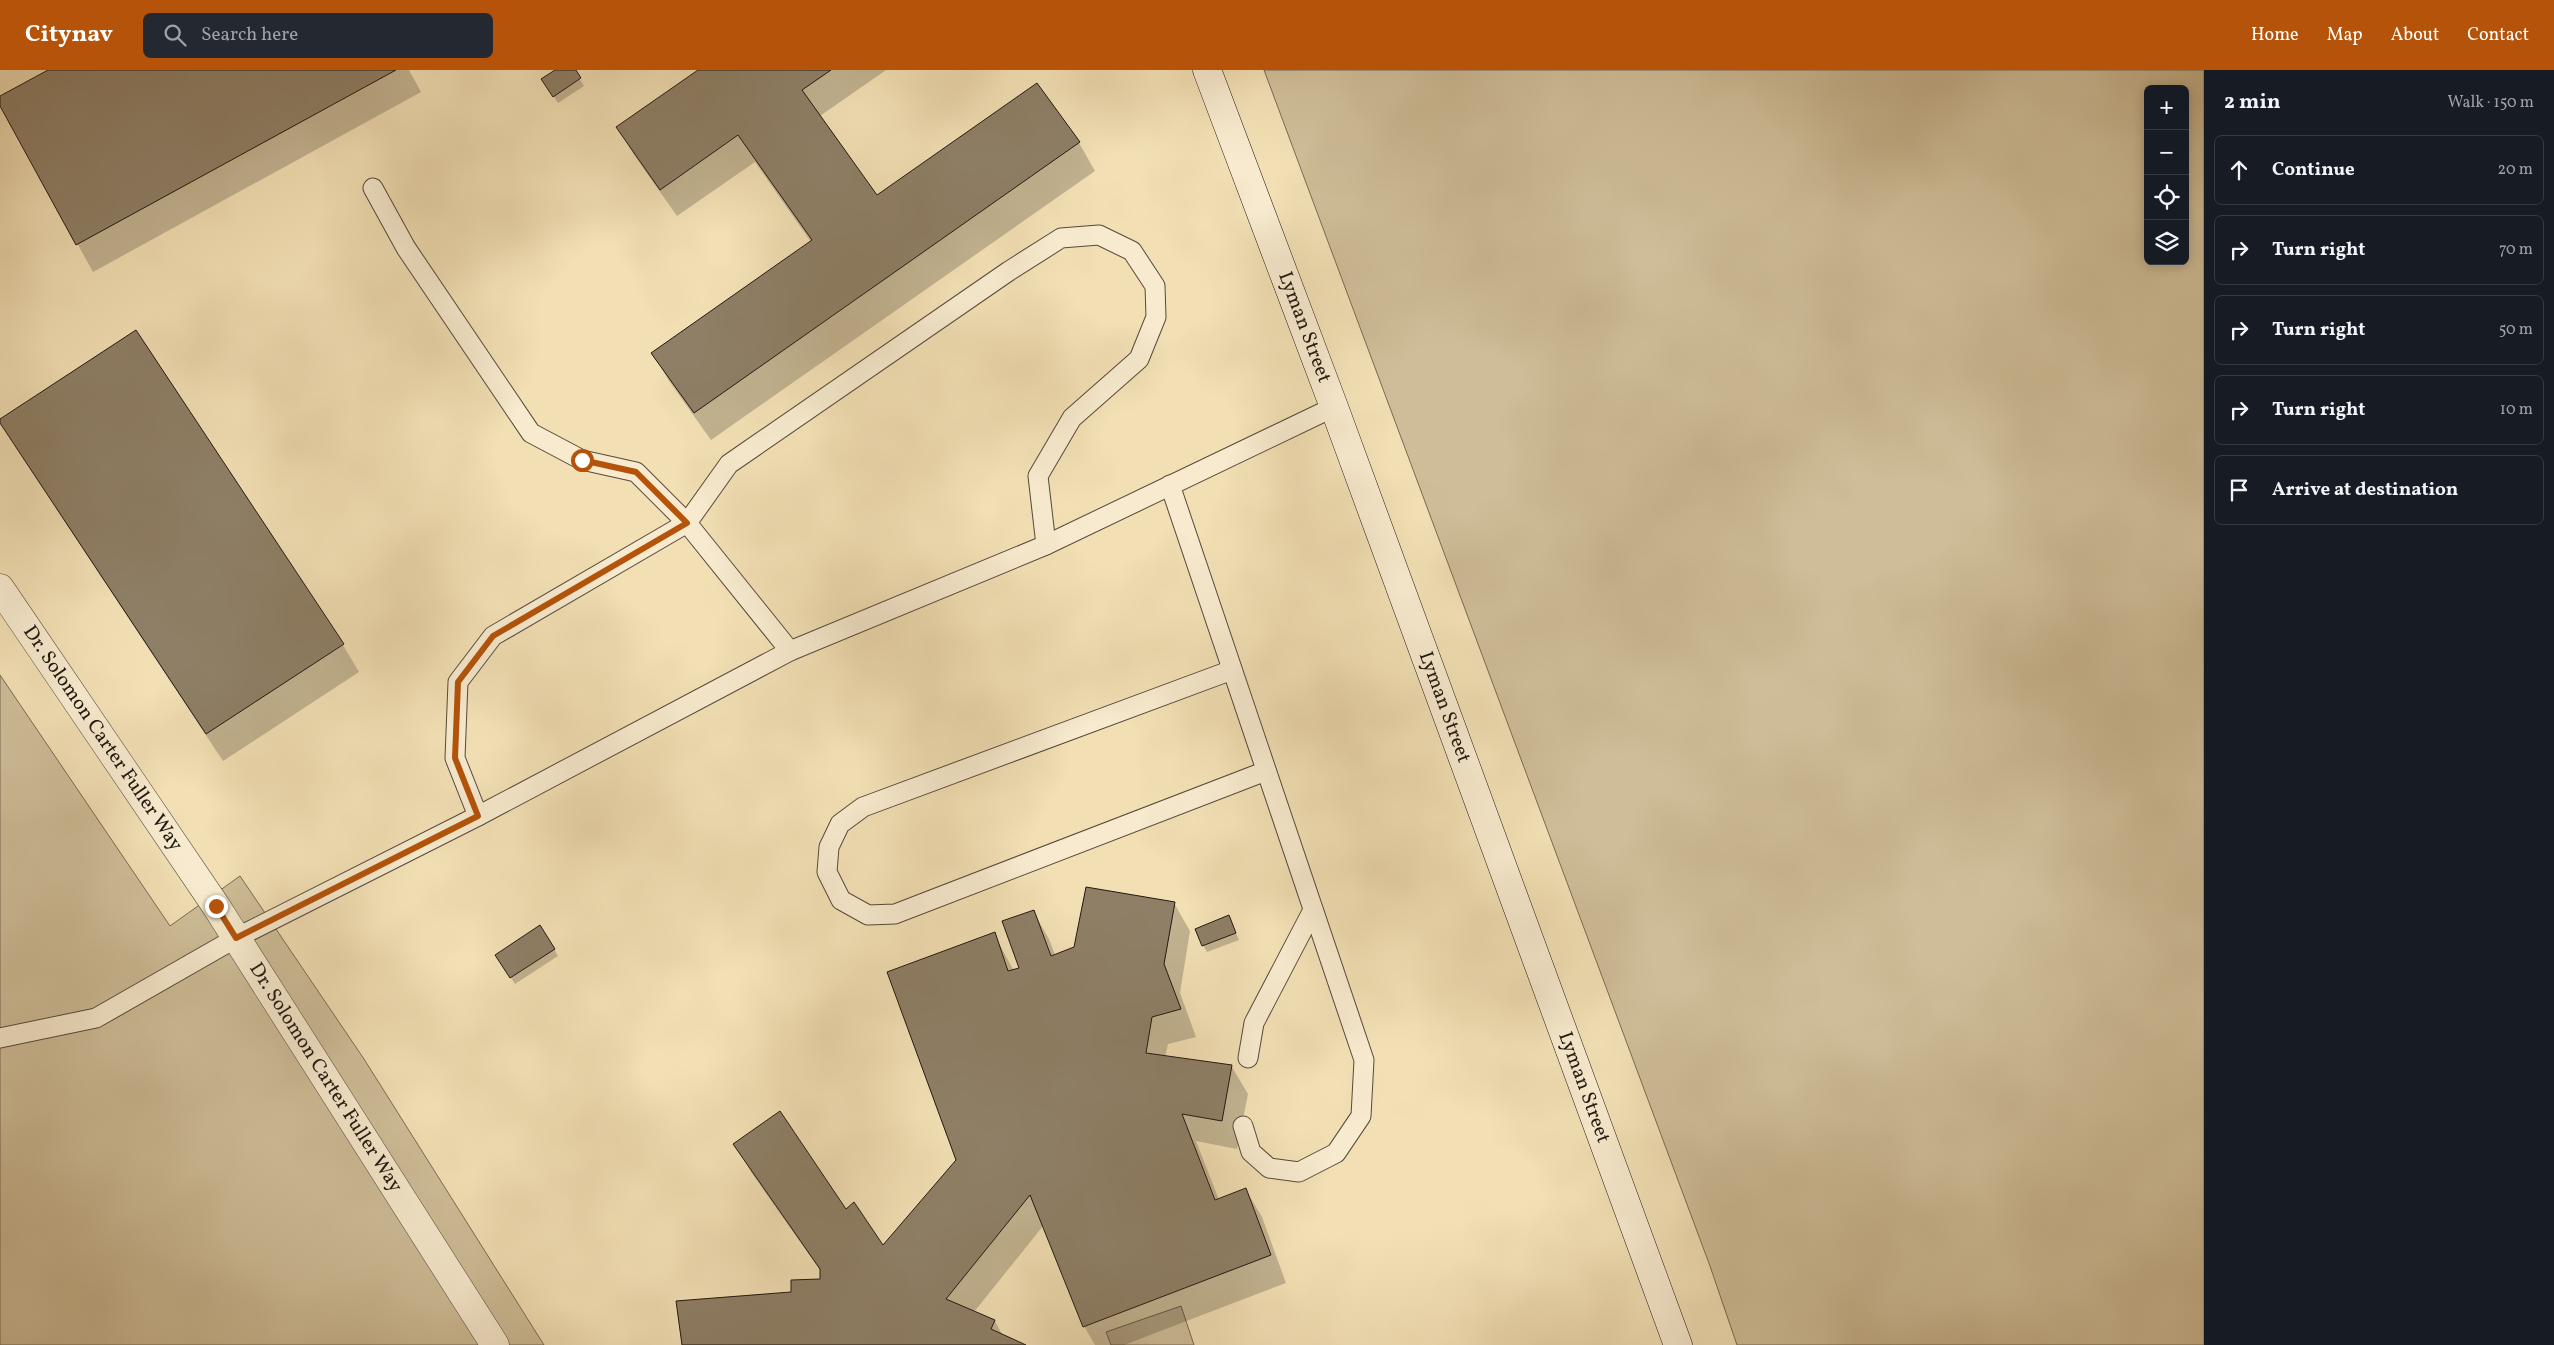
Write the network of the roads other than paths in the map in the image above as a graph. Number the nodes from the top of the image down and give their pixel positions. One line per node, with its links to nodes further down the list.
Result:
1 (1207, 70): 3 (street, Lyman Street)
2 (373, 188): 5 (lane)
3 (1334, 407): 4 (lane); 18 (street, Lyman Street)
4 (1170, 485): 6 (lane); 9 (lane)
5 (687, 523): 6 (lane); 8 (lane); 11 (lane)
6 (1046, 545): 8 (lane)
7 (0, 588): 13 (street, Dr. Solomon Carter Fuller Way)
8 (790, 651): 11 (lane)
9 (1232, 670): 10 (lane); 10 (lane)
10 (1266, 770): 12 (lane)
11 (478, 816): 13 (lane)
12 (1314, 910): 15 (lane); 16 (lane)
13 (236, 938): 14 (lane); 17 (street, Dr. Solomon Carter Fuller Way)
14 (0, 1038)
15 (1248, 1058)
16 (1243, 1126)
17 (496, 1345)
18 (1678, 1345)

